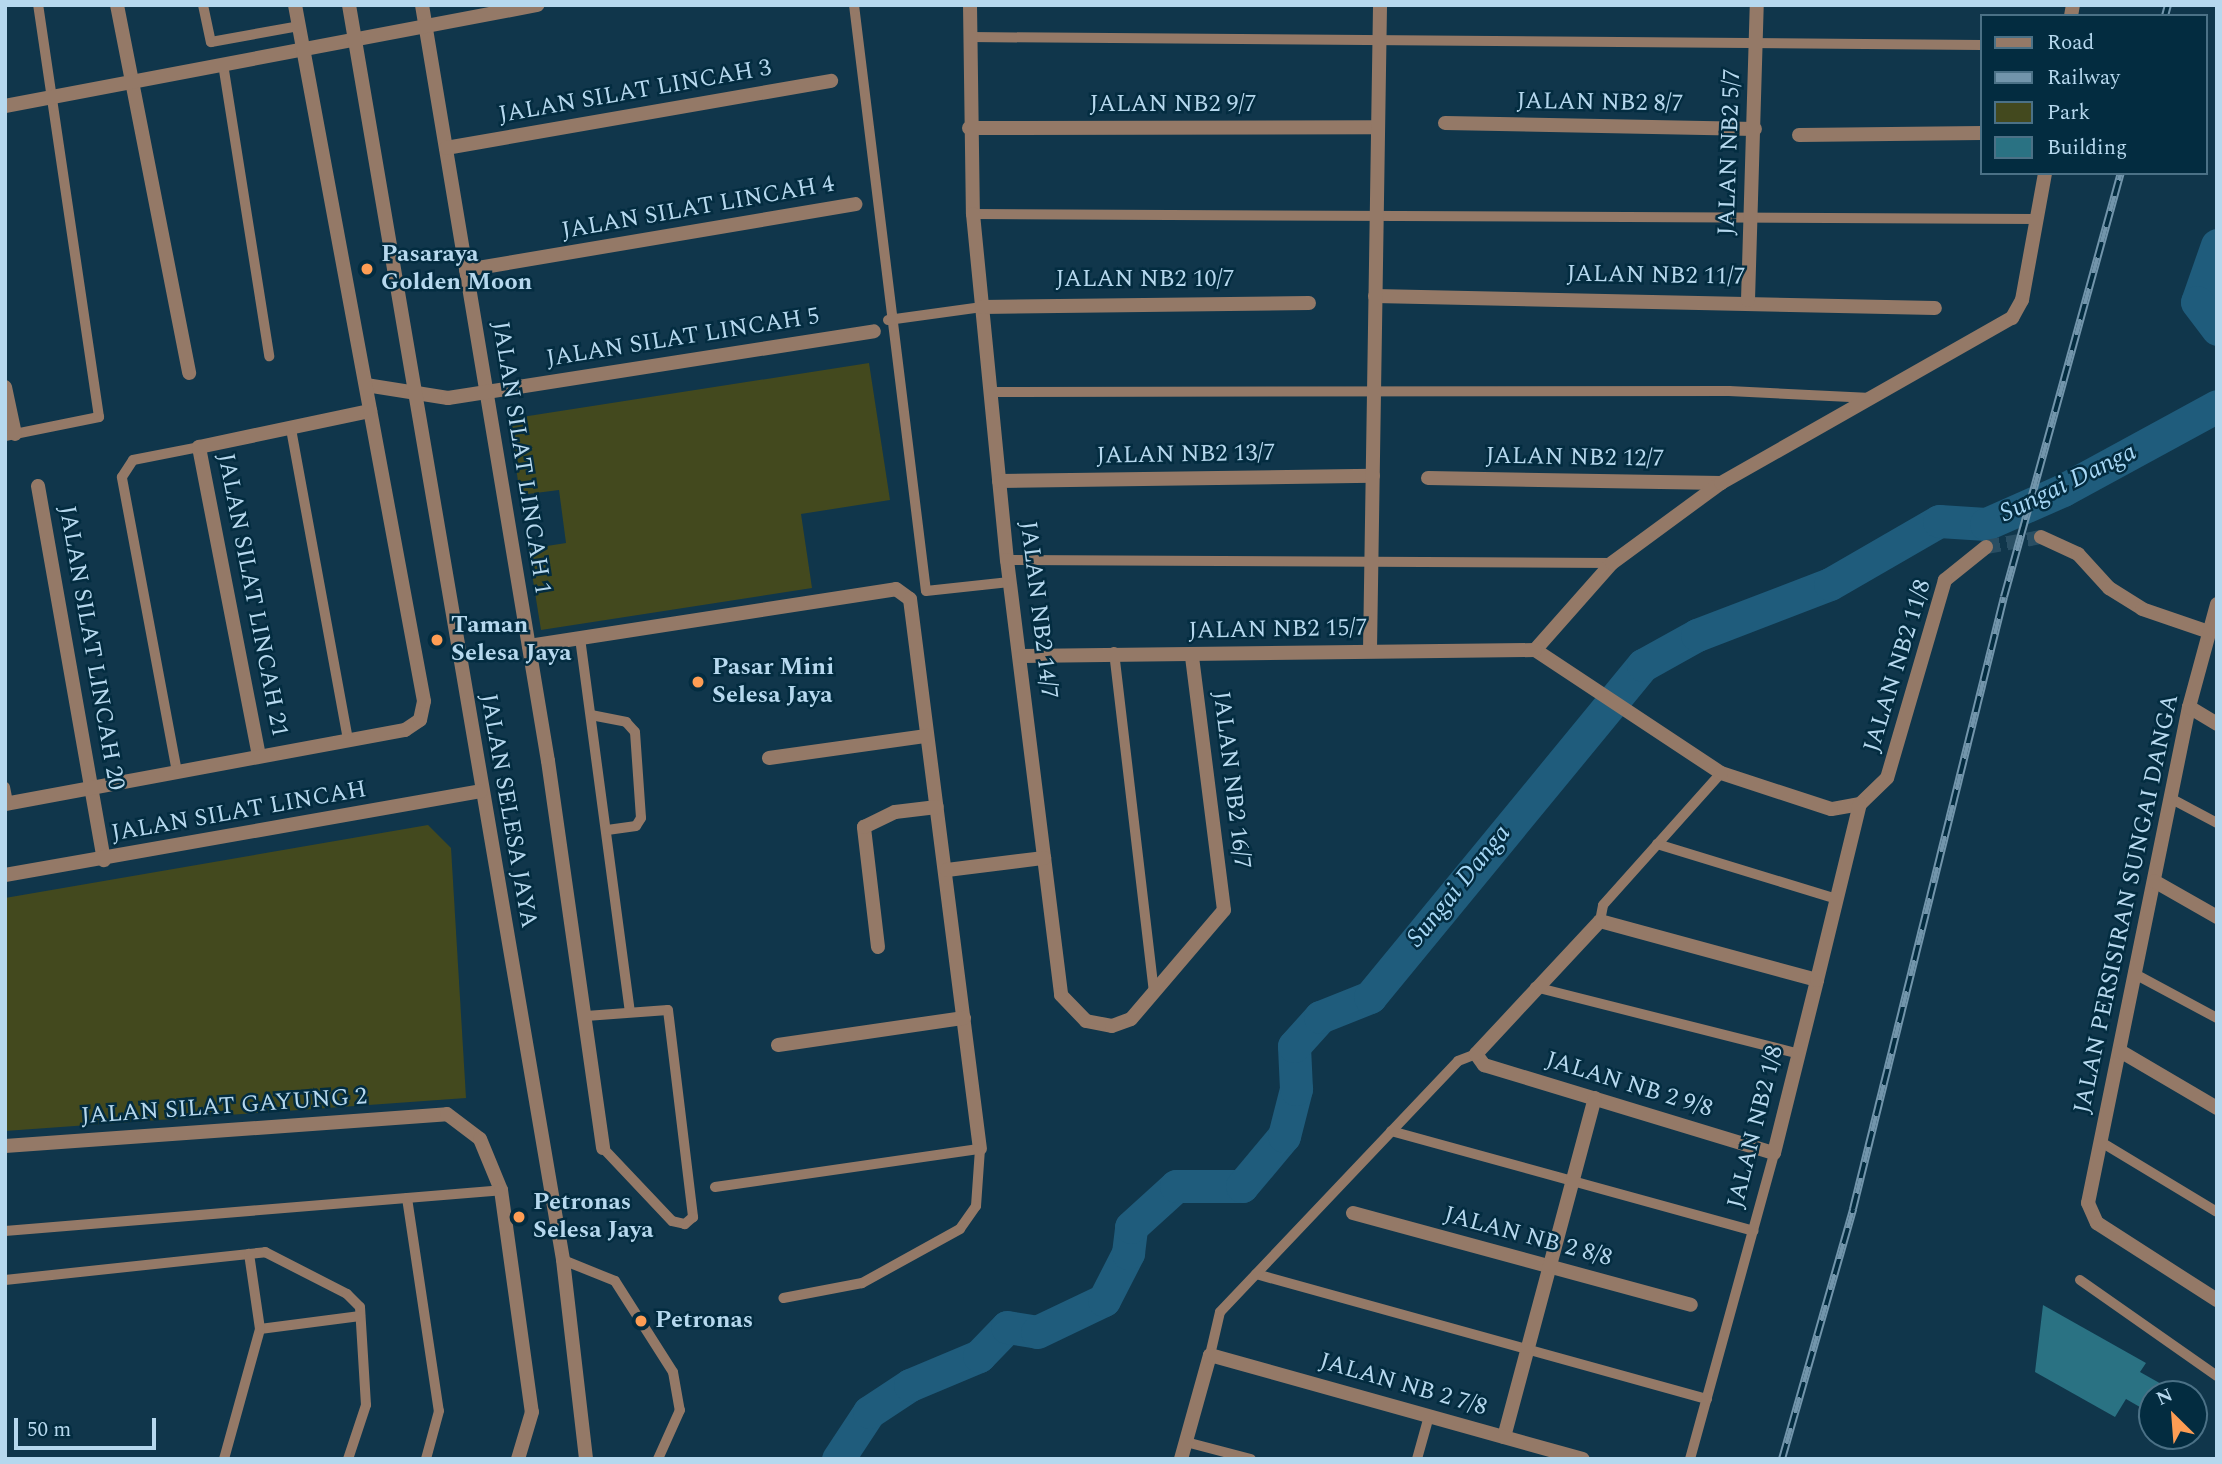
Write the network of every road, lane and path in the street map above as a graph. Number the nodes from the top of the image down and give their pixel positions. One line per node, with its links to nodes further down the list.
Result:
1 (38, 5): 24 (lane)
2 (117, 5): 23 (street)
3 (203, 5): 14 (lane)
4 (295, 5): 14 (street)
5 (349, 5): 16 (street, JALAN SELESA JAYA)
6 (422, 5): 13 (street, JALAN SILAT LINCAH 1)
7 (537, 5): 12 (street)
8 (855, 5): 45 (lane)
9 (970, 5): 15 (street, JALAN NB2 14/7)
10 (1380, 5): 18 (street)
11 (1757, 5): 17 (street, JALAN NB2 5/7)
12 (510, 8): 13 (street)
13 (426, 25): 16 (street); 32 (street, JALAN SILAT LINCAH 1)
14 (299, 26): 20 (street)
15 (970, 37): 18 (lane); 28 (street, JALAN NB2 14/7)
16 (356, 38): 20 (street); 51 (street, JALAN SELESA JAYA)
17 (1757, 40): 18 (lane); 19 (lane); 29 (street, JALAN NB2 5/7)
18 (1379, 41): 27 (street)
19 (1980, 45)
20 (304, 48): 21 (street); 49 (street)
21 (223, 64): 23 (street); 47 (lane)
22 (831, 81): 32 (street, JALAN SILAT LINCAH 3)
23 (129, 82): 24 (street); 48 (street)
24 (52, 97): 25 (street); 58 (lane)
25 (5, 106)
26 (1445, 123): 29 (street, JALAN NB2 8/7)
27 (1378, 127): 28 (street, JALAN NB2 9/7); 35 (street)
28 (968, 128): 36 (street, JALAN NB2 14/7)
29 (1755, 129): 37 (street, JALAN NB2 5/7)
30 (1980, 133): 31 (street)
31 (1799, 135)
32 (446, 148): 39 (street, JALAN SILAT LINCAH 1)
33 (2045, 175): 38 (street)
34 (855, 204): 39 (street, JALAN SILAT LINCAH 4)
35 (1377, 213): 36 (lane); 37 (lane); 40 (street)
36 (973, 214): 43 (street, JALAN NB2 14/7)
37 (1752, 215): 38 (lane); 41 (street, JALAN NB2 5/7)
38 (2036, 219): 55 (street)
39 (466, 270): 52 (street, JALAN SILAT LINCAH 1)
40 (1375, 296): 41 (street, JALAN NB2 11/7); 54 (street)
41 (1748, 300): 44 (street, JALAN NB2 11/7)
42 (1309, 303): 43 (street, JALAN NB2 10/7)
43 (982, 307): 45 (lane); 53 (street, JALAN NB2 14/7)
44 (1935, 308)
45 (888, 320): 70 (lane)
46 (874, 331): 52 (street, JALAN SILAT LINCAH 5)
47 (270, 356)
48 (189, 373)
49 (366, 385): 51 (street, JALAN SILAT LINCAH 5); 56 (street)
50 (5, 387): 58 (street)
51 (418, 390): 52 (street, JALAN SILAT LINCAH 5); 91 (street, JALAN SELESA JAYA)
52 (487, 392): 74 (street, JALAN SILAT LINCAH 1)
53 (990, 392): 54 (lane); 62 (street, JALAN NB2 14/7)
54 (1374, 393): 55 (lane); 60 (street)
55 (1872, 398): 63 (street)
56 (370, 411): 57 (street, JALAN SILAT LINCAH 21); 84 (street)
57 (291, 429): 59 (street, JALAN SILAT LINCAH 21); 84 (lane)
58 (10, 435)
59 (199, 447): 85 (street, JALAN SILAT LINCAH 21); 87 (lane)
60 (1373, 476): 62 (street, JALAN NB2 13/7); 67 (street)
61 (1428, 478): 63 (street, JALAN NB2 12/7)
62 (999, 481): 68 (street, JALAN NB2 14/7)
63 (1721, 483): 69 (street)
64 (38, 486): 90 (street, JALAN SILAT LINCAH 20)
65 (2041, 537): 72 (street)
66 (1986, 547): 94 (street, JALAN NB2 11/8)
67 (1371, 558): 68 (lane); 69 (lane); 75 (street)
68 (1007, 560): 70 (street, JALAN NB2 14/7)
69 (1612, 563): 76 (street)
70 (1010, 582): 78 (street, JALAN NB2 14/7)
71 (2217, 604): 72 (street, JALAN PERSISIRAN SUNGAI DANGA)
72 (2213, 634): 80 (street, JALAN PERSISIRAN SUNGAI DANGA)
73 (580, 638): 74 (street); 81 (lane); 83 (street)
74 (529, 646): 114 (street, JALAN SILAT LINCAH 1)
75 (1370, 650): 76 (street, JALAN NB2 15/7); 79 (street, JALAN NB2 15/7)
76 (1535, 650): 88 (street)
77 (1114, 652): 78 (street, JALAN NB2 15/7); 79 (street, JALAN NB2 15/7); 112 (lane)
78 (1022, 656): 99 (street, JALAN NB2 14/7)
79 (1192, 656): 105 (street, JALAN NB2 16/7)
80 (2189, 707): 82 (street); 92 (street, JALAN PERSISIRAN SUNGAI DANGA)
81 (591, 715): 97 (lane); 97 (lane)
82 (2217, 724)
83 (926, 736): 86 (street); 95 (street)
84 (348, 741): 85 (street)
85 (259, 756): 87 (street)
86 (769, 758)
87 (177, 772): 90 (street)
88 (1721, 773): 94 (street); 98 (lane)
89 (5, 787): 93 (lane)
90 (94, 789): 93 (street); 100 (street, JALAN SILAT LINCAH 20)
91 (481, 791): 100 (street, JALAN SILAT LINCAH); 138 (street, JALAN SELESA JAYA)
92 (2170, 798): 96 (lane); 103 (street, JALAN PERSISIRAN SUNGAI DANGA)
93 (7, 804)
94 (1860, 804): 104 (street, JALAN NB2 1/8)
95 (937, 807): 101 (street); 108 (street)
96 (2217, 823)
97 (607, 830): 113 (lane)
98 (1657, 845): 104 (lane); 107 (lane)
99 (1044, 858): 101 (street); 112 (street, JALAN NB2 14/7)
100 (104, 860): 102 (street, JALAN SILAT LINCAH)
101 (947, 870): 115 (street)
102 (5, 875)
103 (2154, 881): 106 (street); 109 (street, JALAN PERSISIRAN SUNGAI DANGA)
104 (1836, 899): 110 (street, JALAN NB2 1/8)
105 (1224, 911): 112 (street, JALAN NB2 14/7)
106 (2217, 917)
107 (1600, 920): 110 (street); 111 (street)
108 (878, 947)
109 (2133, 972): 116 (lane); 118 (street, JALAN PERSISIRAN SUNGAI DANGA)
110 (1817, 980): 120 (street, JALAN NB2 1/8)
111 (1534, 987): 119 (street); 120 (lane)
112 (1154, 994)
113 (630, 1010): 114 (lane); 126 (lane)
114 (586, 1016): 126 (street, JALAN SILAT LINCAH 1)
115 (964, 1018): 117 (street); 127 (street)
116 (2217, 1018)
117 (778, 1045)
118 (2120, 1051): 122 (street); 124 (street, JALAN PERSISIRAN SUNGAI DANGA)
119 (1476, 1054): 121 (street, JALAN NB 2 9/8); 123 (lane)
120 (1798, 1054): 128 (street, JALAN NB2 1/8)
121 (1595, 1098): 128 (street, JALAN NB 2 9/8); 129 (street)
122 (2217, 1108)
123 (1391, 1131): 129 (lane); 140 (lane)
124 (2101, 1142): 133 (lane); 144 (street, JALAN PERSISIRAN SUNGAI DANGA)
125 (5, 1146): 131 (street, JALAN SILAT GAYUNG 2)
126 (603, 1148)
127 (981, 1149): 130 (lane); 143 (lane)
128 (1774, 1153): 136 (lane, JALAN NB2 1/8)
129 (1573, 1181): 136 (lane); 139 (street)
130 (715, 1187)
131 (501, 1190): 132 (lane); 158 (street)
132 (407, 1198): 135 (lane); 157 (lane)
133 (2217, 1212)
134 (1353, 1213): 139 (street, JALAN NB 2 8/8)
135 (5, 1231)
136 (1753, 1231): 151 (lane, JALAN NB2 1/8)
137 (249, 1254): 141 (lane); 146 (lane); 147 (lane)
138 (563, 1260): 159 (street, JALAN SELESA JAYA); 160 (lane)
139 (1550, 1266): 145 (street, JALAN NB 2 8/8); 148 (street)
140 (1256, 1273): 148 (lane); 149 (lane)
141 (5, 1280)
142 (2080, 1280): 150 (lane)
143 (783, 1298)
144 (2217, 1300)
145 (1690, 1305)
146 (360, 1316): 147 (lane); 156 (lane)
147 (260, 1329): 155 (lane)
148 (1528, 1350): 151 (lane); 153 (street)
149 (1210, 1355): 152 (street, JALAN NB 2 7/8); 154 (street)
150 (2217, 1376)
151 (1707, 1399): 165 (lane, JALAN NB2 1/8)
152 (1429, 1416): 153 (street, JALAN NB 2 7/8); 163 (lane)
153 (1504, 1437): 164 (street, JALAN NB 2 7/8)
154 (1186, 1442): 161 (street); 162 (lane)
155 (224, 1459)
156 (348, 1459)
157 (426, 1459)
158 (518, 1459)
159 (586, 1459)
160 (658, 1459)
161 (1181, 1459)
162 (1251, 1459)
163 (1416, 1459)
164 (1583, 1459)
165 (1690, 1459)

